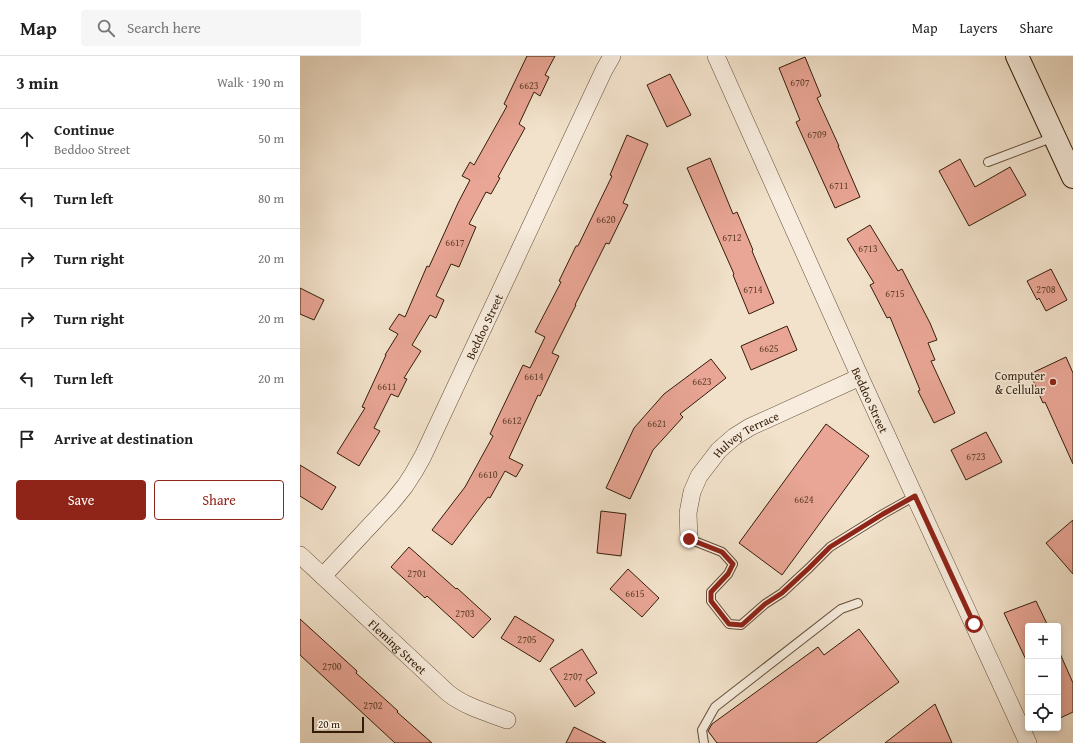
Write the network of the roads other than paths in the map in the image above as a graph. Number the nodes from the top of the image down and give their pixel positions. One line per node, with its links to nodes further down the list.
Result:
1 (612, 56): 11 (street, Beddoo Street)
2 (716, 56): 7 (street, Beddoo Street)
3 (1017, 56): 4 (main road)
4 (1055, 137): 5 (lane); 6 (main road)
5 (988, 162)
6 (1073, 176)
7 (860, 377): 8 (street, Beddoo Street); 9 (street, Hulvey Terrace)
8 (915, 496): 9 (lane); 15 (street, Beddoo Street)
9 (689, 539)
10 (300, 555): 11 (street, Fleming Street)
11 (322, 576): 13 (street, Fleming Street)
12 (858, 603): 14 (lane)
13 (507, 720)
14 (704, 743)
15 (1028, 743)

